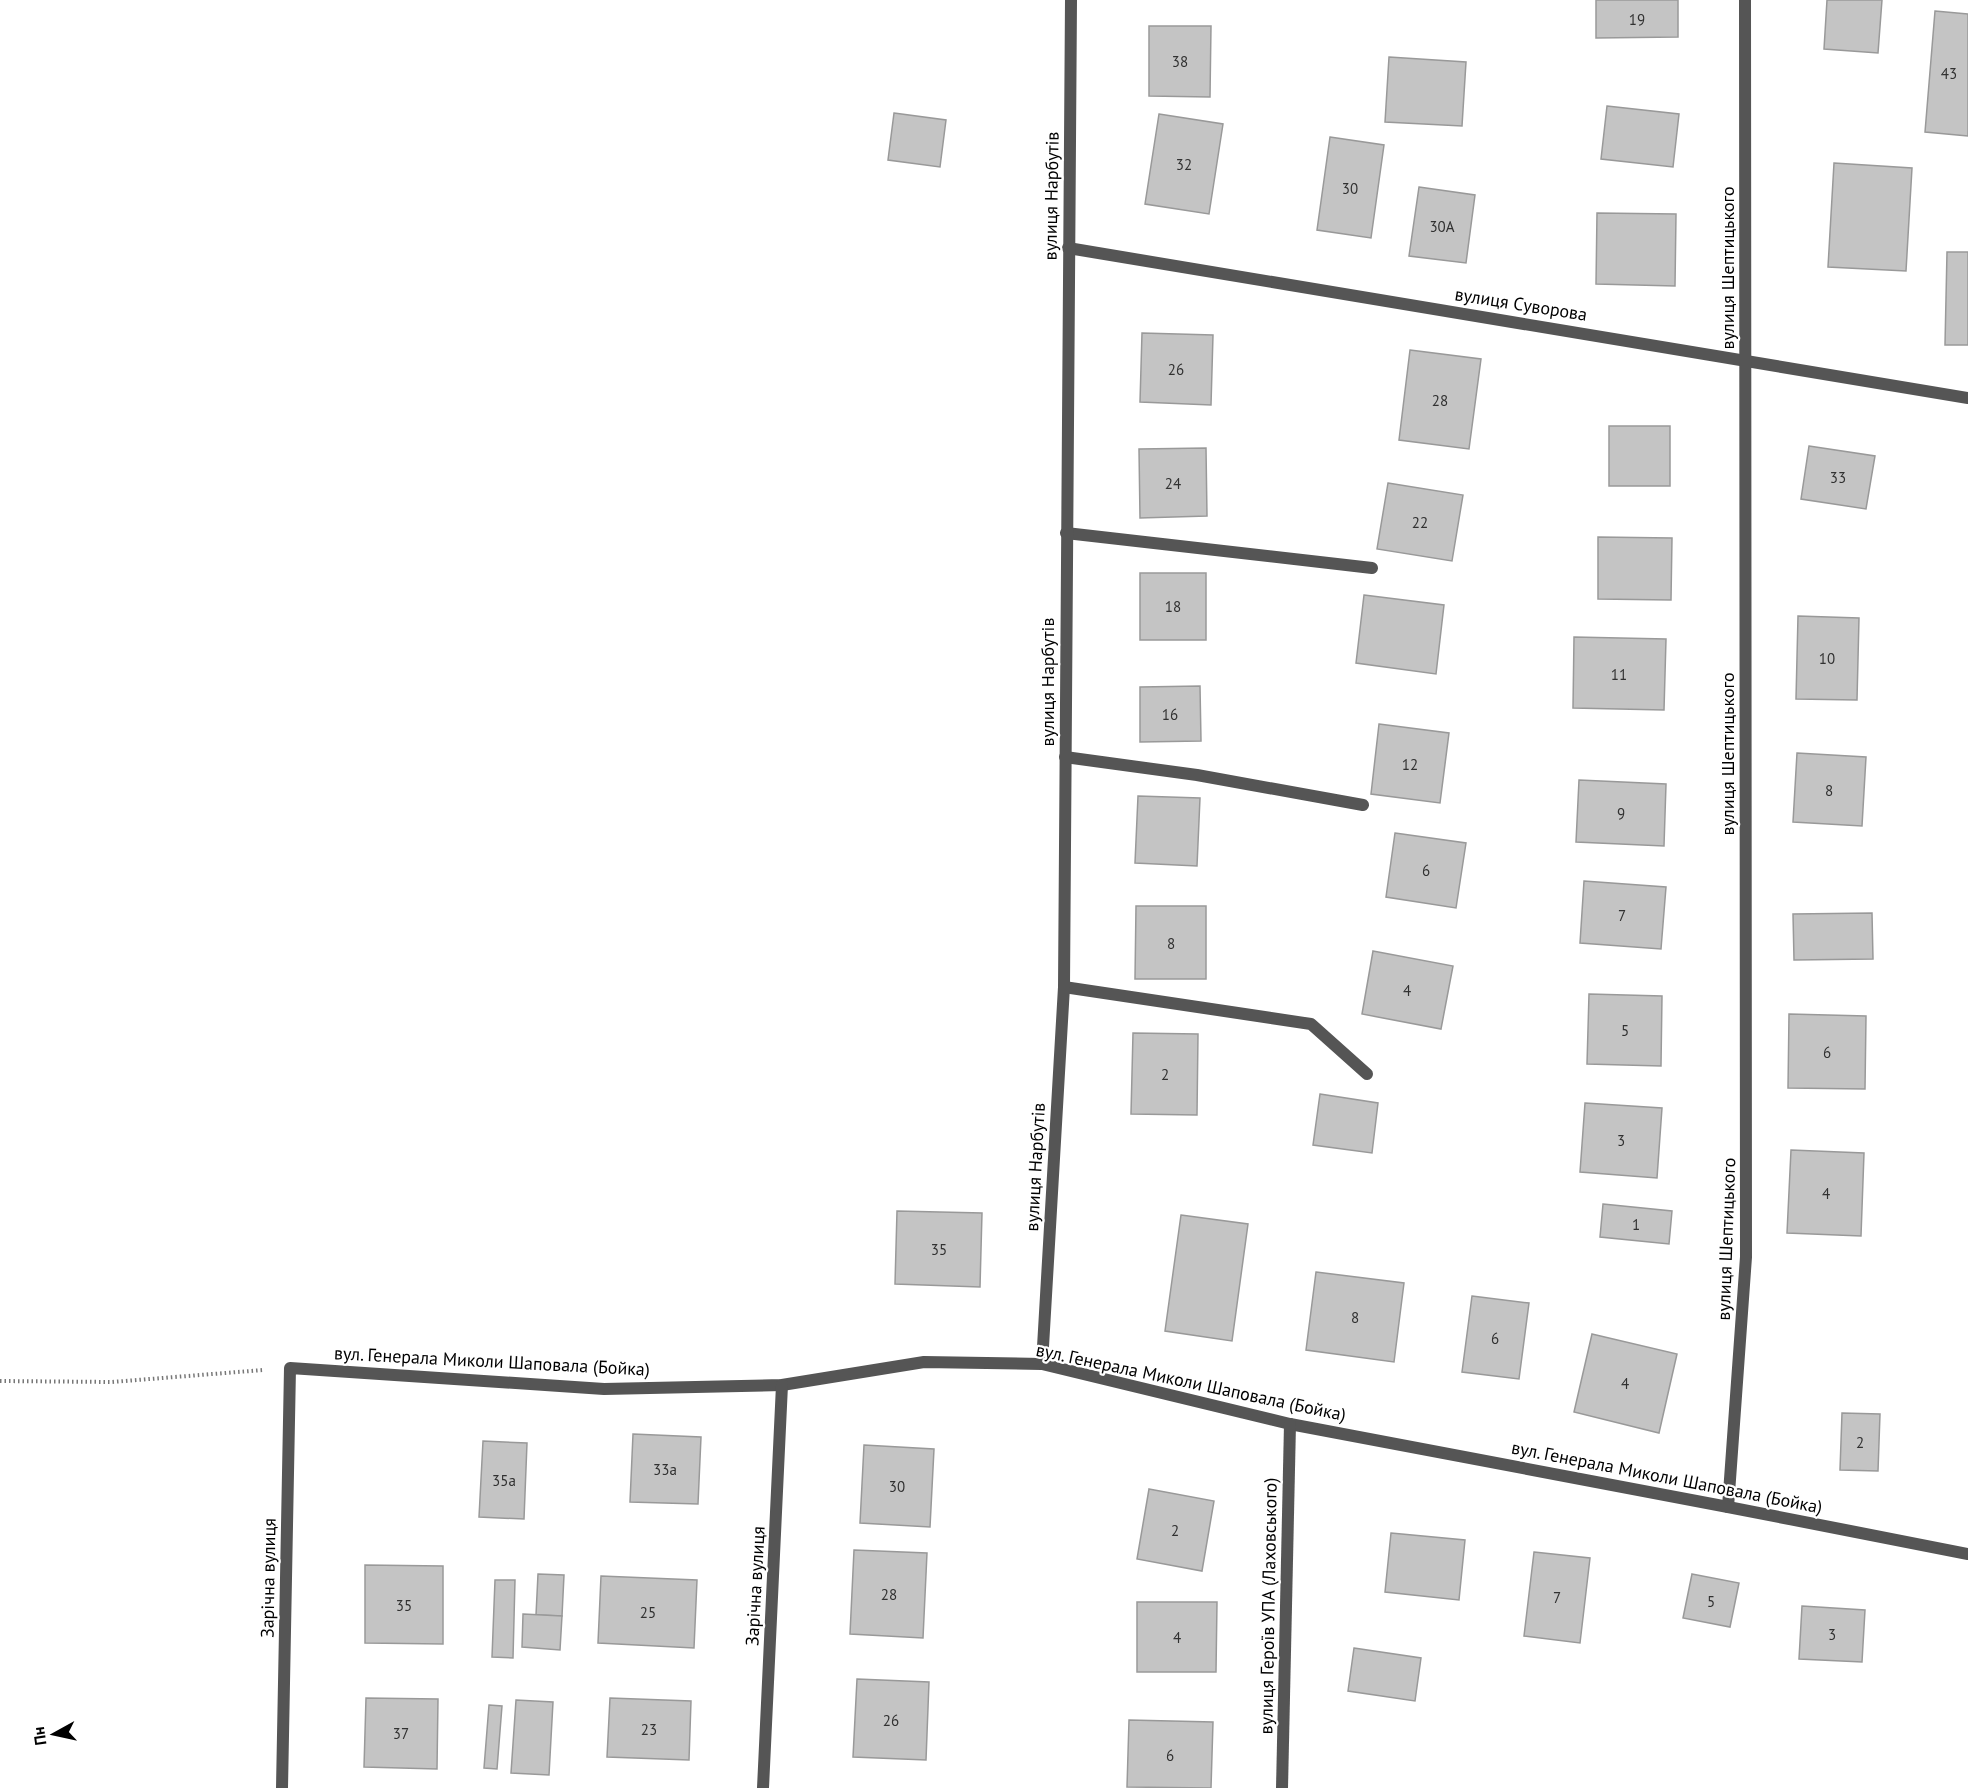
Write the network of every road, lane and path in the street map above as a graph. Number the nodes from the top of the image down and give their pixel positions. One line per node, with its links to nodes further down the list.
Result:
1 (1071, 0): 3 (street, вулиця Нарбутів)
2 (1745, 0): 4 (street, вулиця Шептицького)
3 (1068, 248): 4 (street, вулиця Суворова); 6 (street, вулиця Нарбутів)
4 (1745, 359): 5 (street, вулиця Суворова); 17 (street, вулиця Шептицького)
5 (1968, 398)
6 (1066, 533): 7 (street); 8 (street, вулиця Нарбутів)
7 (1372, 568)
8 (1065, 757): 9 (street); 10 (street, вулиця Нарбутів)
9 (1363, 805)
10 (1064, 987): 11 (street); 12 (street, вулиця Нарбутів)
11 (1368, 1074)
12 (1042, 1364): 15 (street, вул. Генерала Миколи Шаповала (Бойка)); 16 (street, вул. Генерала Миколи Шаповала (Бойка))
13 (290, 1368): 14 (path); 15 (street, вул. Генерала Миколи Шаповала (Бойка)); 19 (street, Зарічна вулиця)
14 (0, 1381)
15 (783, 1385): 20 (street, Зарічна вулиця)
16 (1290, 1424): 17 (street, вул. Генерала Миколи Шаповала (Бойка)); 21 (street, вулиця Героїв УПА (Лаховського))
17 (1728, 1507): 18 (street, вул. Генерала Миколи Шаповала (Бойка))
18 (1968, 1554)
19 (282, 1788)
20 (763, 1788)
21 (1282, 1788)

